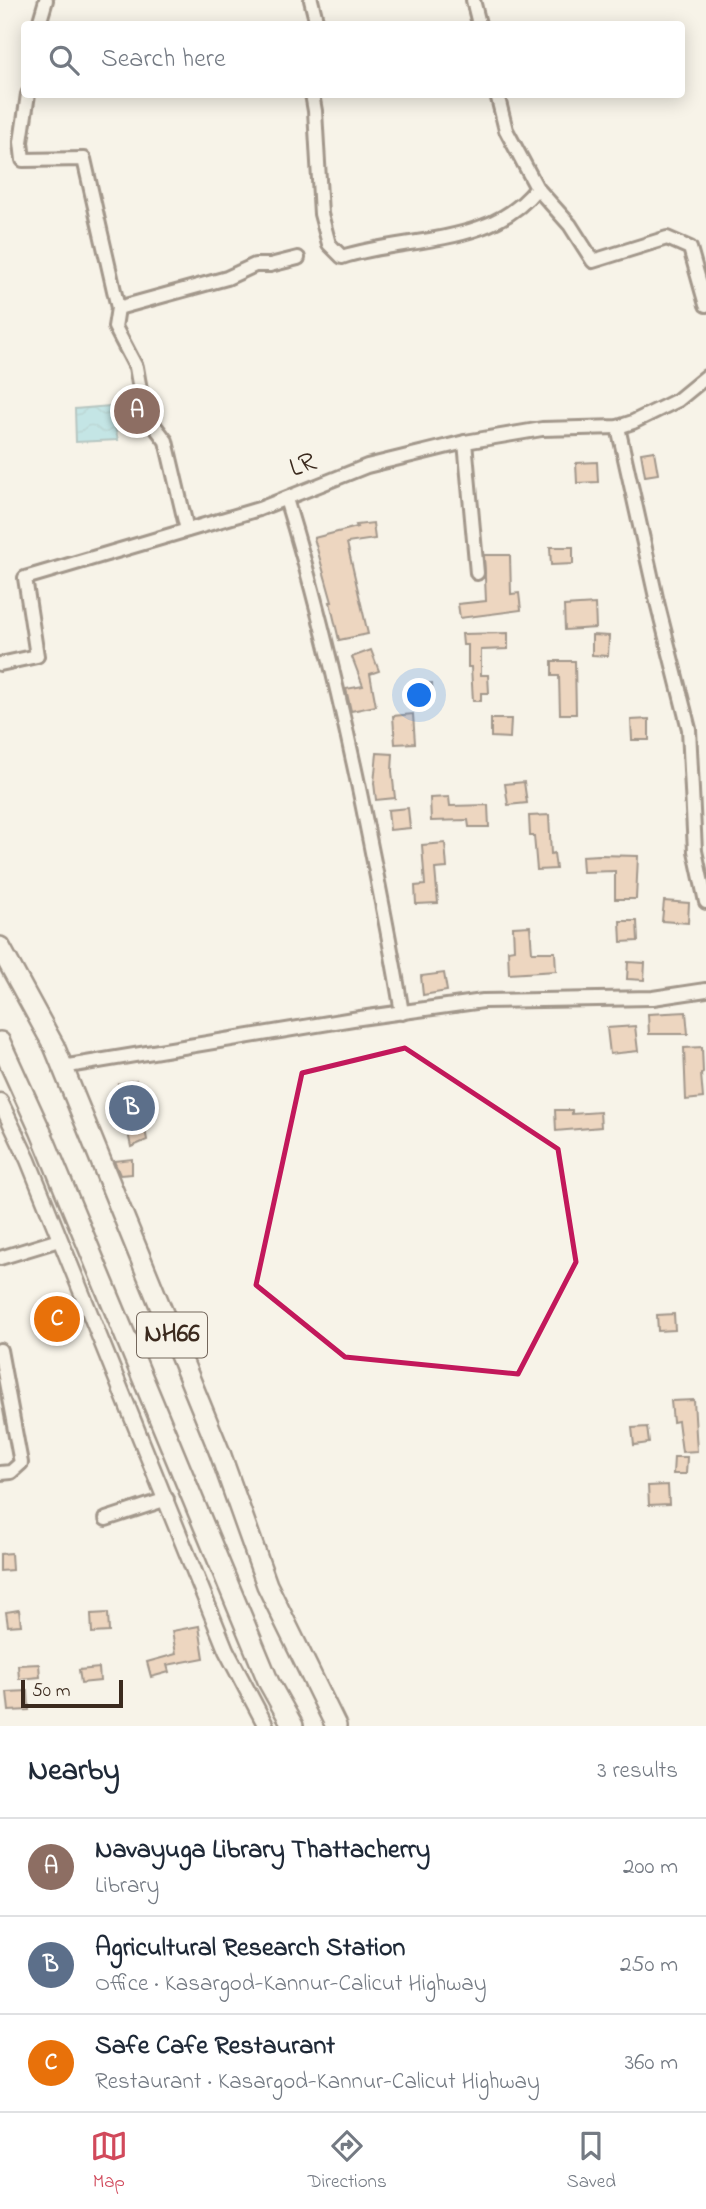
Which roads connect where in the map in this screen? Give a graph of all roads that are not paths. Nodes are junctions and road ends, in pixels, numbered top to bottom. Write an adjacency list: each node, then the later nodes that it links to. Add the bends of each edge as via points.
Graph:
1 (46, 0): 4 (street)
2 (311, 0): 5 (street)
3 (473, 0): 6 (street)
4 (39, 21)
5 (316, 21)
6 (478, 21)
7 (27, 98): 13 (street, via 23,160 84,159)
8 (313, 98): 10 (street, via 321,214 329,244 342,257 502,220 526,203)
9 (498, 98): 10 (street, via 506,130)
10 (537, 188): 12 (street, via 570,225 593,261 667,238 690,248)
11 (298, 258): 13 (street, via 255,265 227,278)
12 (706, 305)
13 (118, 308): 18 (street, via 115,327 136,367 144,411 166,441)
14 (706, 377): 15 (street, LR, via 678,400)
15 (618, 427): 16 (street, LR, via 542,429); 21 (street, via 689,729 695,851)
16 (465, 442): 17 (street, LR, via 367,466); 19 (street)
17 (286, 499): 18 (street, LR); 24 (street, via 340,701)
18 (187, 530): 20 (street, LR, via 25,578 37,656)
19 (477, 573)
20 (0, 664)
21 (706, 902)
22 (0, 947): 26 (highway, NH66)
23 (706, 990): 24 (street, via 653,998 483,1001)
24 (402, 1013): 26 (street)
25 (0, 1042): 35 (highway, NH66, via 269,1683)
26 (62, 1067): 36 (highway, NH66, via 205,1416 267,1585)
27 (0, 1101): 28 (street)
28 (59, 1240): 29 (street); 32 (street)
29 (0, 1258)
30 (0, 1350): 31 (street, via 21,1463)
31 (0, 1474)
32 (167, 1499): 33 (street); 34 (street, via 226,1650)
33 (106, 1519)
34 (266, 1726)
35 (293, 1726)
36 (336, 1726)

